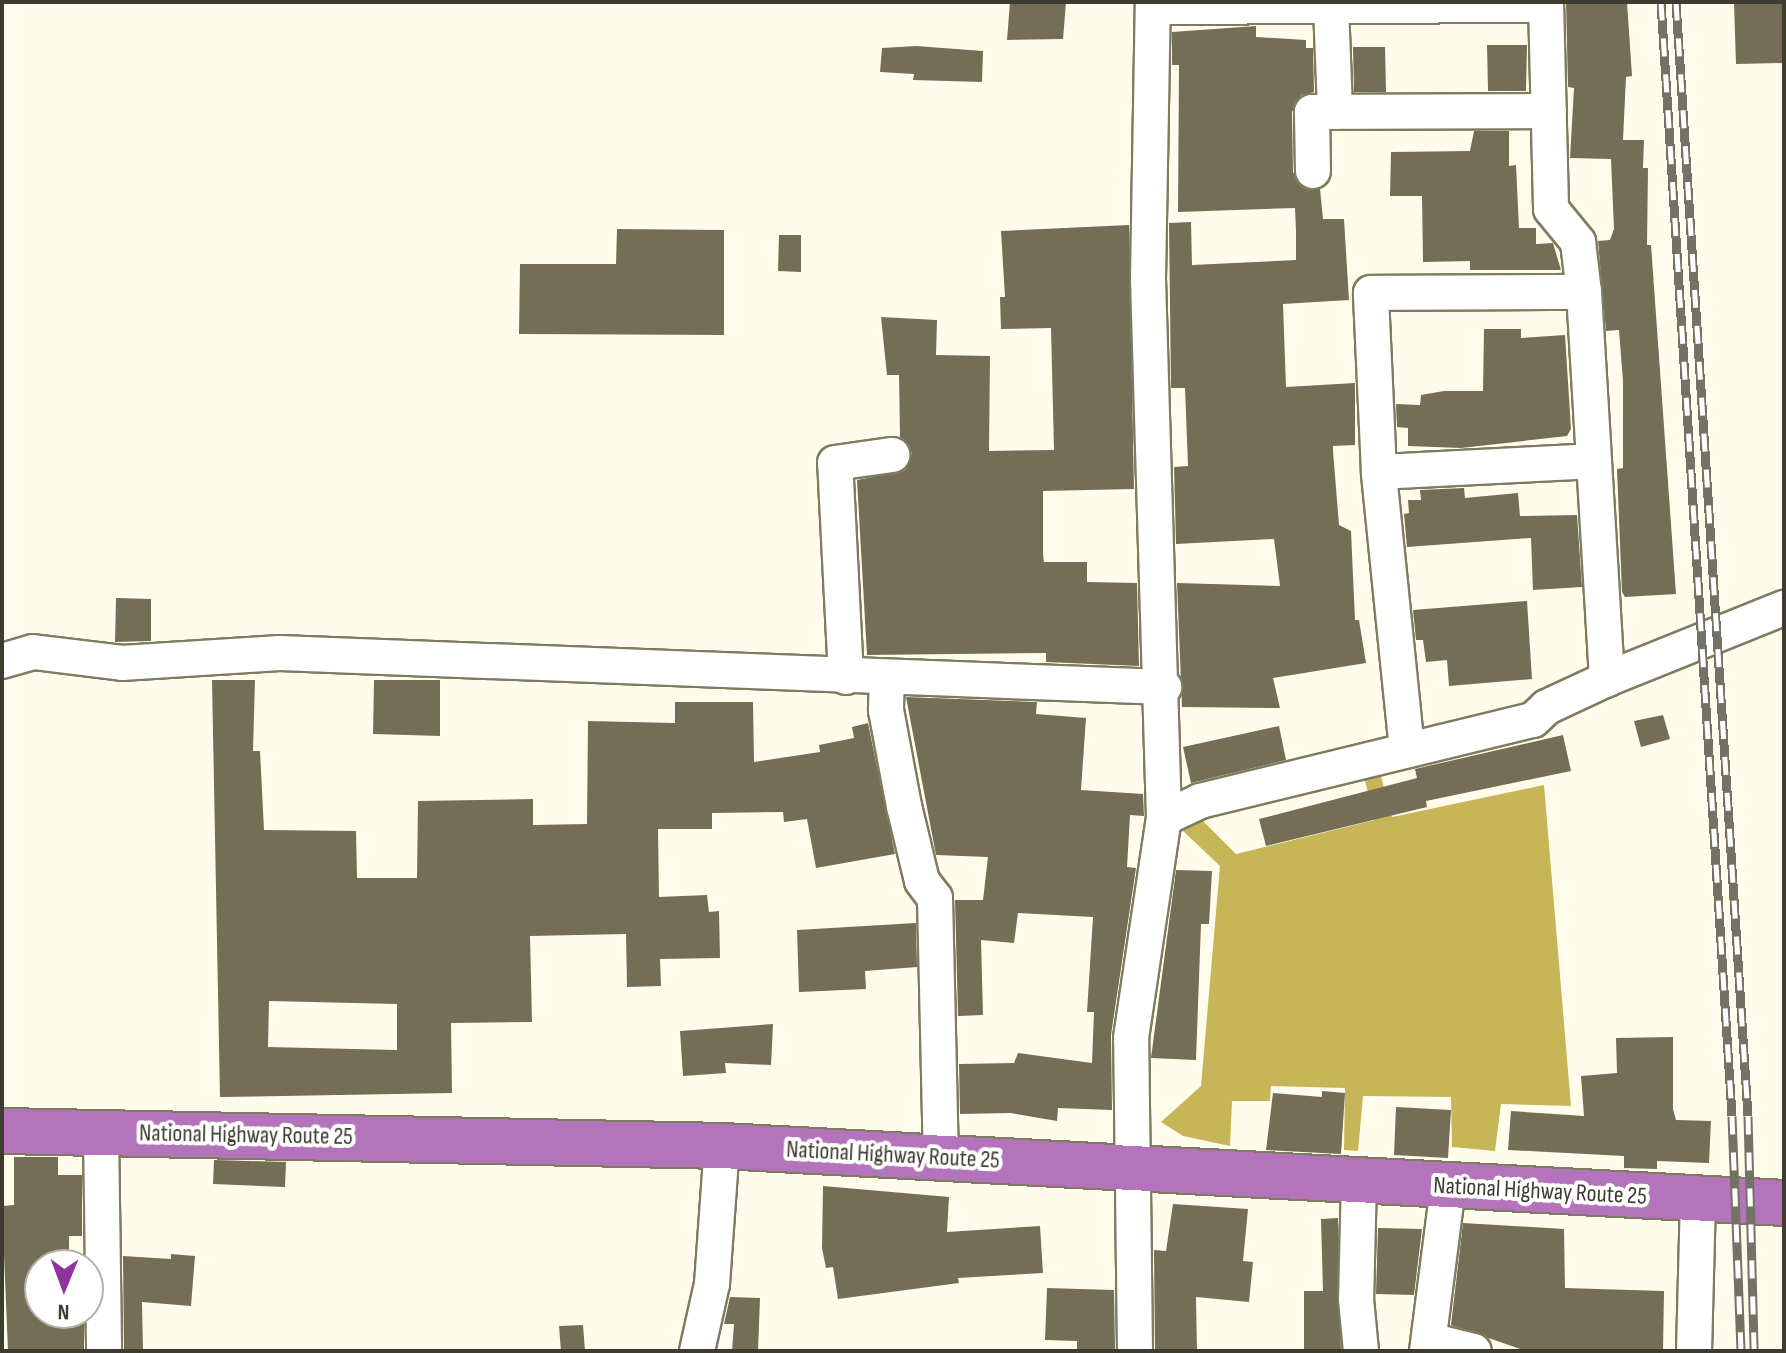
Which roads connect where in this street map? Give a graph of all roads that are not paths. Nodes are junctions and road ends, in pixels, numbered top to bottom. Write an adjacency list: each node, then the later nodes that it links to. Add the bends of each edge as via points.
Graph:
1 (1153, 4): 3 (street); 16 (street, via 1148,279)
2 (1546, 4): 3 (street); 4 (street)
3 (1331, 6): 5 (street)
4 (1549, 111): 5 (street); 7 (street, via 1551,209 1578,242)
5 (1335, 112): 6 (street, via 1312,112)
6 (1313, 171)
7 (1584, 292): 9 (street); 10 (street, via 1371,293)
8 (892, 455): 13 (street, via 835,463)
9 (1594, 461): 10 (street); 15 (street)
10 (1379, 472): 17 (street)
11 (1784, 608): 15 (street)
12 (2, 661): 13 (street, via 33,652 122,663 280,653)
13 (846, 677): 14 (street)
14 (887, 678): 16 (street); 22 (street, via 886,710 904,806 922,881 935,898)
15 (1607, 679): 17 (street, via 1547,707 1533,720)
16 (1164, 687): 18 (street)
17 (1407, 750): 18 (street, via 1200,801)
18 (1164, 818): 23 (street, via 1131,1038)
19 (2, 1131): 20 (highway, National Highway Route 25)
20 (101, 1131): 21 (highway, National Highway Route 25); 29 (street)
21 (722, 1146): 22 (highway, National Highway Route 25); 30 (street, via 712,1284)
22 (941, 1157): 23 (highway, National Highway Route 25)
23 (1129, 1167): 24 (highway, National Highway Route 25); 31 (street, via 1137,1190)
24 (1359, 1179): 25 (highway, National Highway Route 25); 32 (street, via 1356,1299)
25 (1448, 1186): 26 (highway, National Highway Route 25); 28 (street)
26 (1698, 1200): 27 (highway, National Highway Route 25); 34 (street)
27 (1784, 1203)
28 (1428, 1346): 33 (street)
29 (104, 1351)
30 (697, 1351)
31 (1135, 1351)
32 (1361, 1351)
33 (1474, 1351)
34 (1694, 1351)

